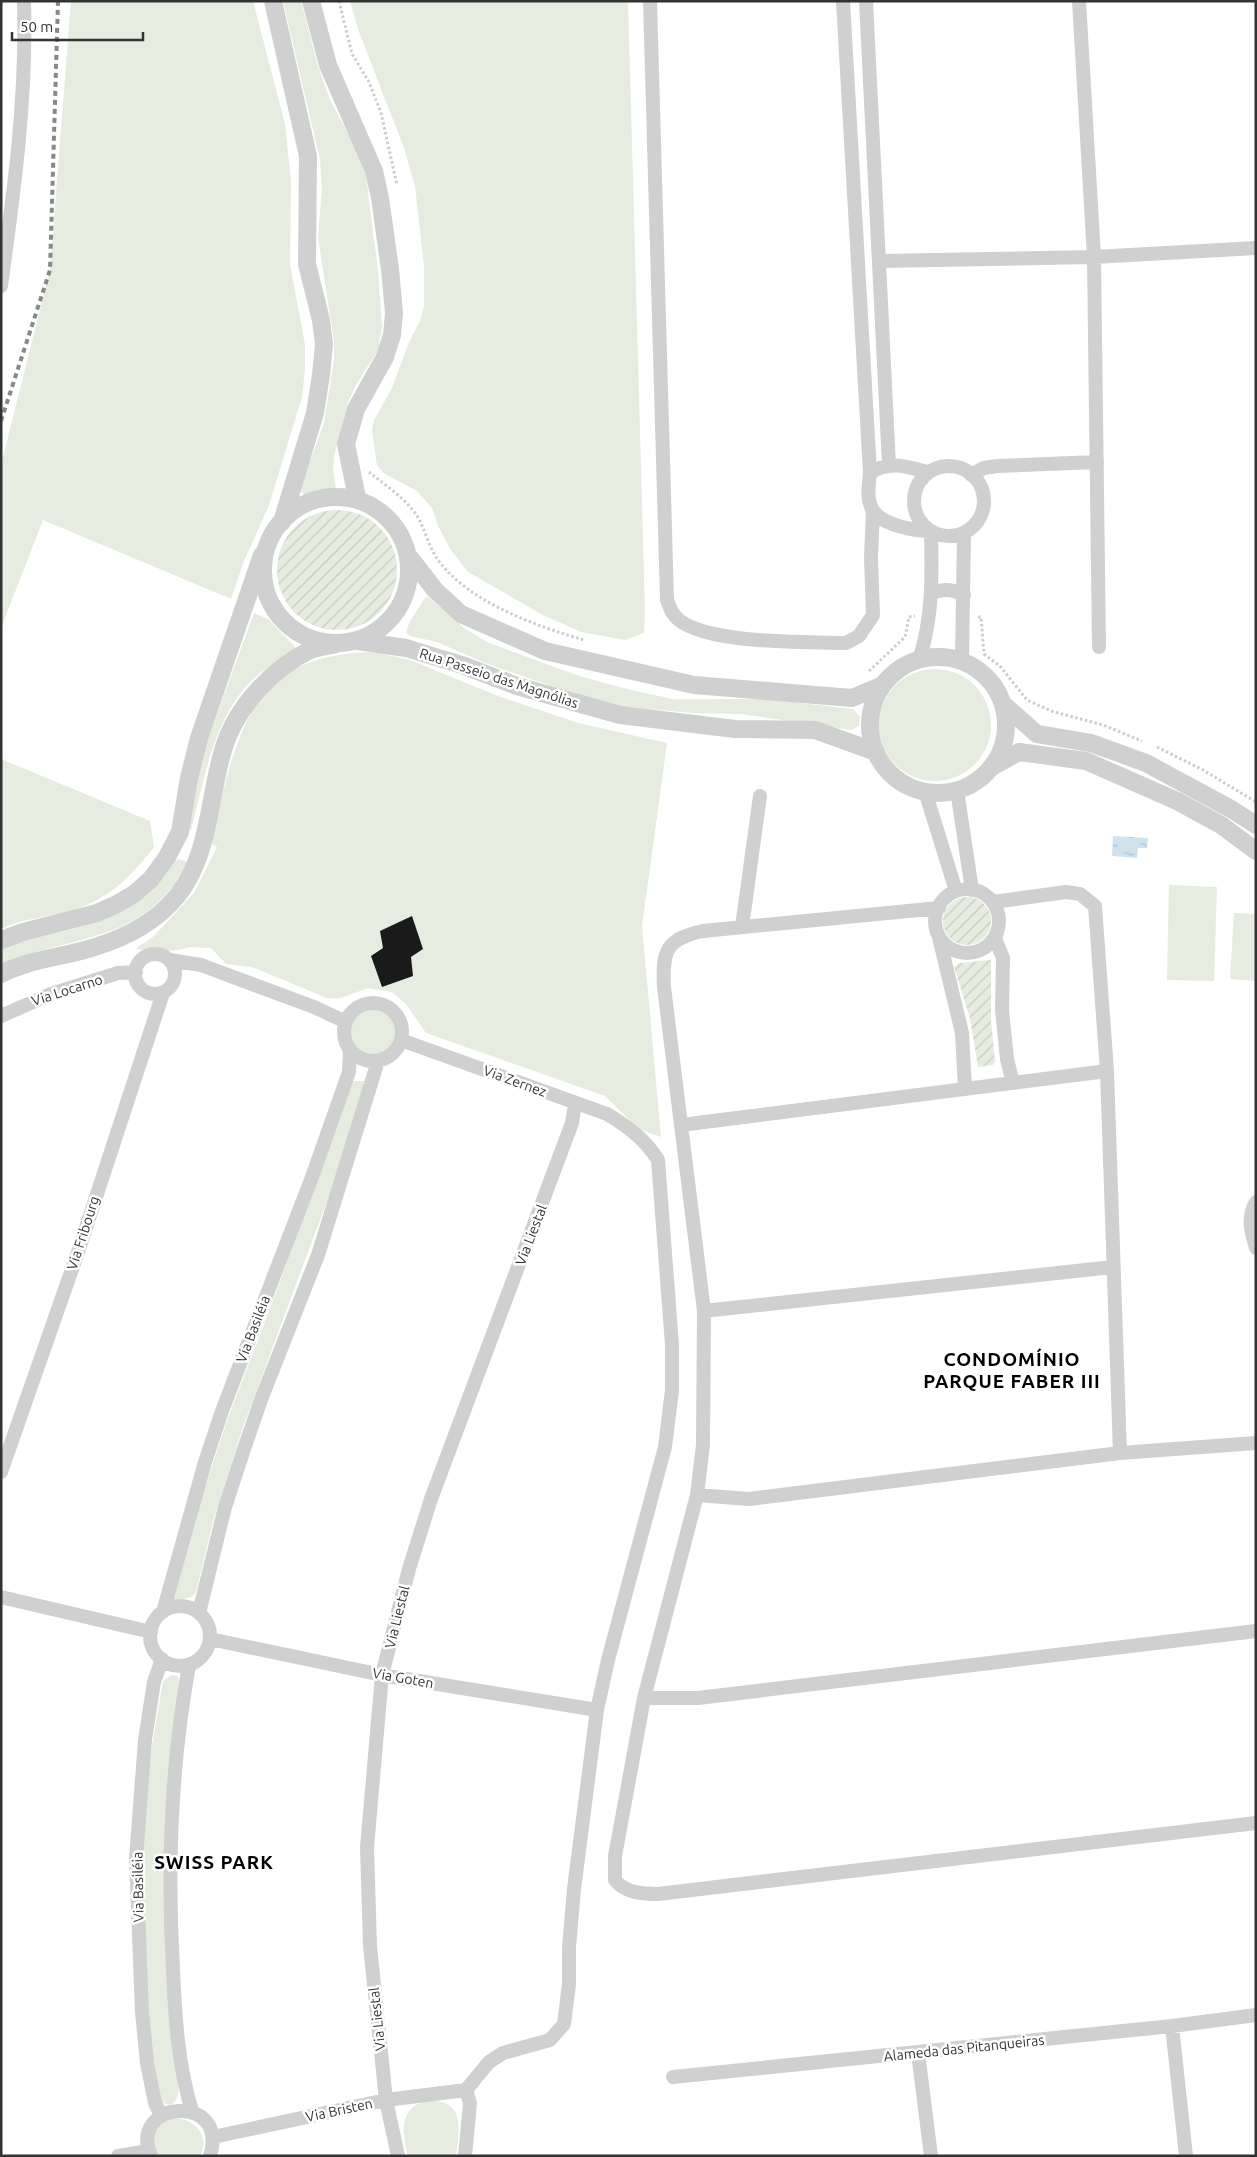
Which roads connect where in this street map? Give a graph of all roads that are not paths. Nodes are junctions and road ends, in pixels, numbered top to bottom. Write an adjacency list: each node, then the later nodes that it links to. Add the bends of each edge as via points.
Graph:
1 (24, 1): 11 (street, via 23,101)
2 (273, 1): 19 (street, via 308,156 307,264 324,344 314,413)
3 (311, 1): 17 (street, via 328,66 374,171 394,313 392,335 384,357 356,409 346,444)
4 (650, 1): 18 (street, via 667,591 672,613 694,629 749,640 846,644 859,636 873,615)
5 (843, 1): 15 (street)
6 (866, 1): 10 (street)
7 (1079, 1): 9 (street)
8 (1256, 248): 9 (street)
9 (1094, 257): 10 (street); 12 (street)
10 (880, 261): 13 (street)
11 (1, 286)
12 (1097, 462): 16 (street, via 990,467); 28 (street)
13 (889, 465): 14 (street); 15 (street)
14 (928, 472): 16 (street, via 950,466 962,468); 20 (street, via 918,486 914,502 916,514)
15 (870, 473): 18 (street, via 868,488)
16 (972, 475): 21 (street, via 983,494 983,506 977,522)
17 (357, 498): 19 (street, via 327,497 313,501 299,507); 23 (street, via 385,515 395,527)
18 (872, 510): 20 (street, via 908,529)
19 (282, 522): 22 (street)
20 (931, 531): 21 (street, via 941,536); 24 (street)
21 (964, 533): 25 (street)
22 (262, 555): 27 (street, via 264,586 277,614 300,634); 39 (street, via 199,738)
23 (411, 559): 26 (street, via 408,585 396,613 374,634); 31 (street, via 435,590 460,614 545,651 694,685 852,698)
24 (931, 594): 25 (street, via 951,590); 29 (street, via 927,637)
25 (964, 595): 30 (street)
26 (358, 641): 27 (street); 33 (street, Rua Passeio das Magnólias, via 406,648 517,686 620,715 735,729 815,730)
27 (336, 644): 40 (street, via 311,650 271,676 241,713 224,746)
28 (1099, 647)
29 (919, 660): 30 (street, via 944,657); 31 (street, via 904,665)
30 (962, 661): 32 (street, via 980,670 994,685)
31 (882, 685): 33 (street, via 870,718)
32 (1003, 704): 34 (street, via 1006,726 1003,748); 38 (street, via 1037,734 1091,743 1146,764 1231,808)
33 (876, 752): 36 (street, via 896,778)
34 (992, 767): 35 (street, via 976,781); 41 (street, via 1019,752 1086,761 1177,801 1222,825)
35 (957, 790): 36 (street); 42 (street)
36 (926, 791): 43 (street)
37 (760, 796): 46 (street)
38 (1256, 825)
39 (180, 832): 40 (street); 49 (street, via 151,879 134,894 97,913)
40 (204, 842): 52 (street, via 183,886 154,918 100,945 32,962)
41 (1256, 851)
42 (972, 890): 43 (street); 44 (street, via 981,891)
43 (956, 891): 45 (street, via 945,897)
44 (993, 902): 48 (street, via 999,920); 59 (street, via 1066,892 1080,894 1096,906)
45 (939, 908): 46 (street); 47 (street, via 936,927)
46 (742, 927): 63 (street, via 678,938 665,954 664,987)
47 (939, 936): 48 (street, via 945,944 962,953 980,951); 61 (street, via 962,1032)
48 (995, 938): 60 (street, via 1004,958 1002,1010 1006,1060)
49 (1, 940)
50 (170, 960): 51 (street, via 158,954 146,956 140,960); 53 (street, via 175,978 173,985); 55 (street, via 201,966)
51 (136, 972): 53 (street, via 136,979 143,990); 54 (street, Via Locarno, via 118,974 51,994)
52 (1, 974)
53 (162, 993): 70 (street, Via Fribourg, via 78,1252)
54 (1, 1016)
55 (346, 1022): 56 (street, via 350,1014 362,1005 386,1006 402,1024); 57 (street, via 344,1036)
56 (402, 1040): 58 (street, via 393,1054); 62 (street, Via Zernez)
57 (350, 1050): 58 (street, via 363,1059); 73 (street, Via Basiléia, via 349,1072 208,1453)
58 (378, 1061): 74 (street, via 318,1255 262,1397 225,1507)
59 (1107, 1071): 60 (street); 66 (street)
60 (1013, 1083): 61 (street)
61 (965, 1089): 63 (street)
62 (575, 1104): 80 (street, Via Liestal, via 572,1123 431,1499); 82 (street, Via Zernez, via 607,1114 626,1126 652,1149 658,1160 672,1390 665,1447)
63 (681, 1125): 67 (street)
64 (1256, 1202): 65 (street, via 1249,1225)
65 (1256, 1248)
66 (1113, 1267): 67 (street); 69 (street)
67 (704, 1311): 71 (street, via 703,1445)
68 (1256, 1443): 69 (street)
69 (1120, 1454): 71 (street, via 749,1499)
70 (1, 1472)
71 (697, 1495): 81 (street)
72 (1, 1597): 76 (street)
73 (163, 1612): 74 (street, via 180,1607); 76 (street)
74 (199, 1613): 77 (street, via 208,1626)
75 (1256, 1631): 81 (street, via 698,1698)
76 (151, 1632): 78 (street, via 152,1647)
77 (210, 1639): 79 (street, via 202,1657); 80 (street, Via Goten)
78 (162, 1659): 79 (street, via 170,1664); 91 (street, Via Basiléia, via 154,1682 145,1740 136,1859 142,2012 147,2063 155,2104)
79 (189, 1665): 90 (street, via 176,1772 169,1876 175,2014 184,2086)
80 (382, 1674): 82 (street, Via Goten); 89 (street, Via Liestal, via 367,1847 370,1946)
81 (644, 1698): 83 (street, via 614,1863 618,1884 641,1893)
82 (597, 1710): 88 (street, Via Zernez, via 574,1889 564,2024 550,2040 504,2053 490,2062)
83 (1256, 1823)
84 (1256, 2014): 85 (street, Alameda das Pitanqueiras)
85 (1172, 2026): 86 (street, Alameda das Pitanqueiras); 99 (street)
86 (918, 2053): 87 (street, Alameda das Pitanqueiras); 98 (street)
87 (673, 2077)
88 (466, 2090): 89 (street, Via Bristen); 97 (street, via 470,2103)
89 (386, 2100): 92 (street, Via Bristen); 96 (street, Via Liestal)
90 (192, 2111): 91 (street, via 171,2110); 92 (street, via 202,2117)
91 (161, 2115): 93 (street, via 149,2131)
92 (213, 2137): 95 (street)
93 (150, 2153): 94 (street)
94 (118, 2156)
95 (210, 2156)
96 (398, 2156)
97 (465, 2156)
98 (931, 2156)
99 (1186, 2156)

